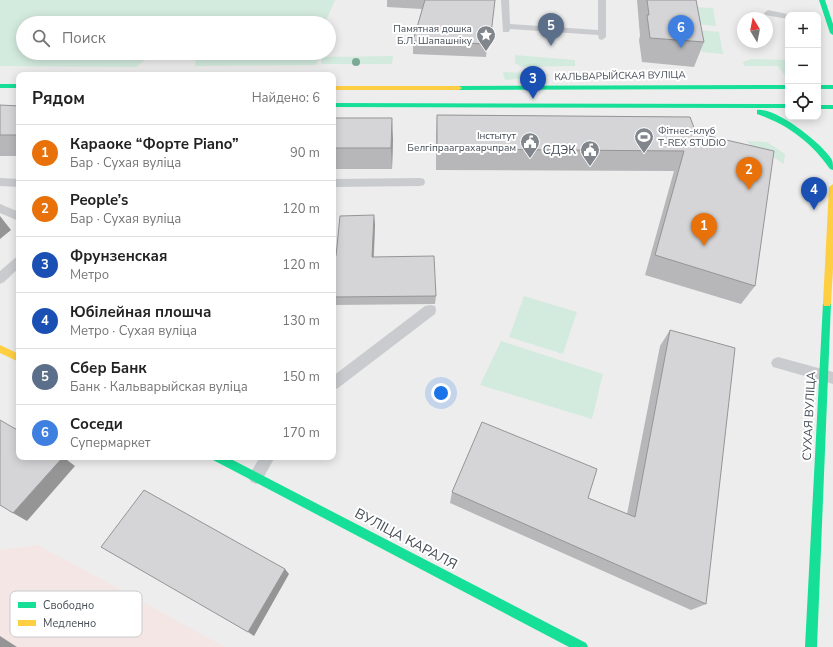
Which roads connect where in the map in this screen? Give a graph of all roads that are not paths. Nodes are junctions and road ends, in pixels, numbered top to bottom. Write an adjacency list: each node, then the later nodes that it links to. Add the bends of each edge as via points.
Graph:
1 (505, 0): 2 (lane, via 506,28 602,35)
2 (602, 0)
3 (822, 0): 7 (main road)
4 (773, 14): 5 (lane)
5 (785, 16)
6 (821, 18): 7 (lane)
7 (828, 19): 8 (main road)
8 (833, 33)
9 (0, 86): 10 (main road)
10 (16, 86)
11 (785, 87): 14 (main road, КАЛЬВАРЫЙСКАЯ ВУЛІЦА)
12 (821, 87): 13 (main road)
13 (833, 87)
14 (336, 88)
15 (336, 105): 16 (main road)
16 (737, 106): 17 (main road); 20 (main road, via 775,116 794,125 814,143)
17 (785, 106)
18 (821, 107): 19 (main road)
19 (833, 107)
20 (833, 167)
21 (0, 182): 23 (lane)
22 (420, 182): 24 (lane)
23 (16, 183)
24 (336, 183)
25 (833, 187): 34 (main road, СУХАЯ ВУЛІЦА)
26 (0, 208): 27 (lane)
27 (16, 216)
28 (16, 264): 29 (lane)
29 (0, 279)
30 (430, 310): 35 (lane)
31 (0, 349): 32 (main road)
32 (16, 357)
33 (778, 363): 34 (lane)
34 (828, 376): 40 (main road, СУХАЯ ВУЛІЦА)
35 (336, 382)
36 (223, 460): 38 (main road, ВУЛІЦА КАРАЛЯ)
37 (266, 460): 38 (lane)
38 (256, 477): 39 (main road, ВУЛІЦА КАРАЛЯ)
39 (582, 647)
40 (811, 647)

